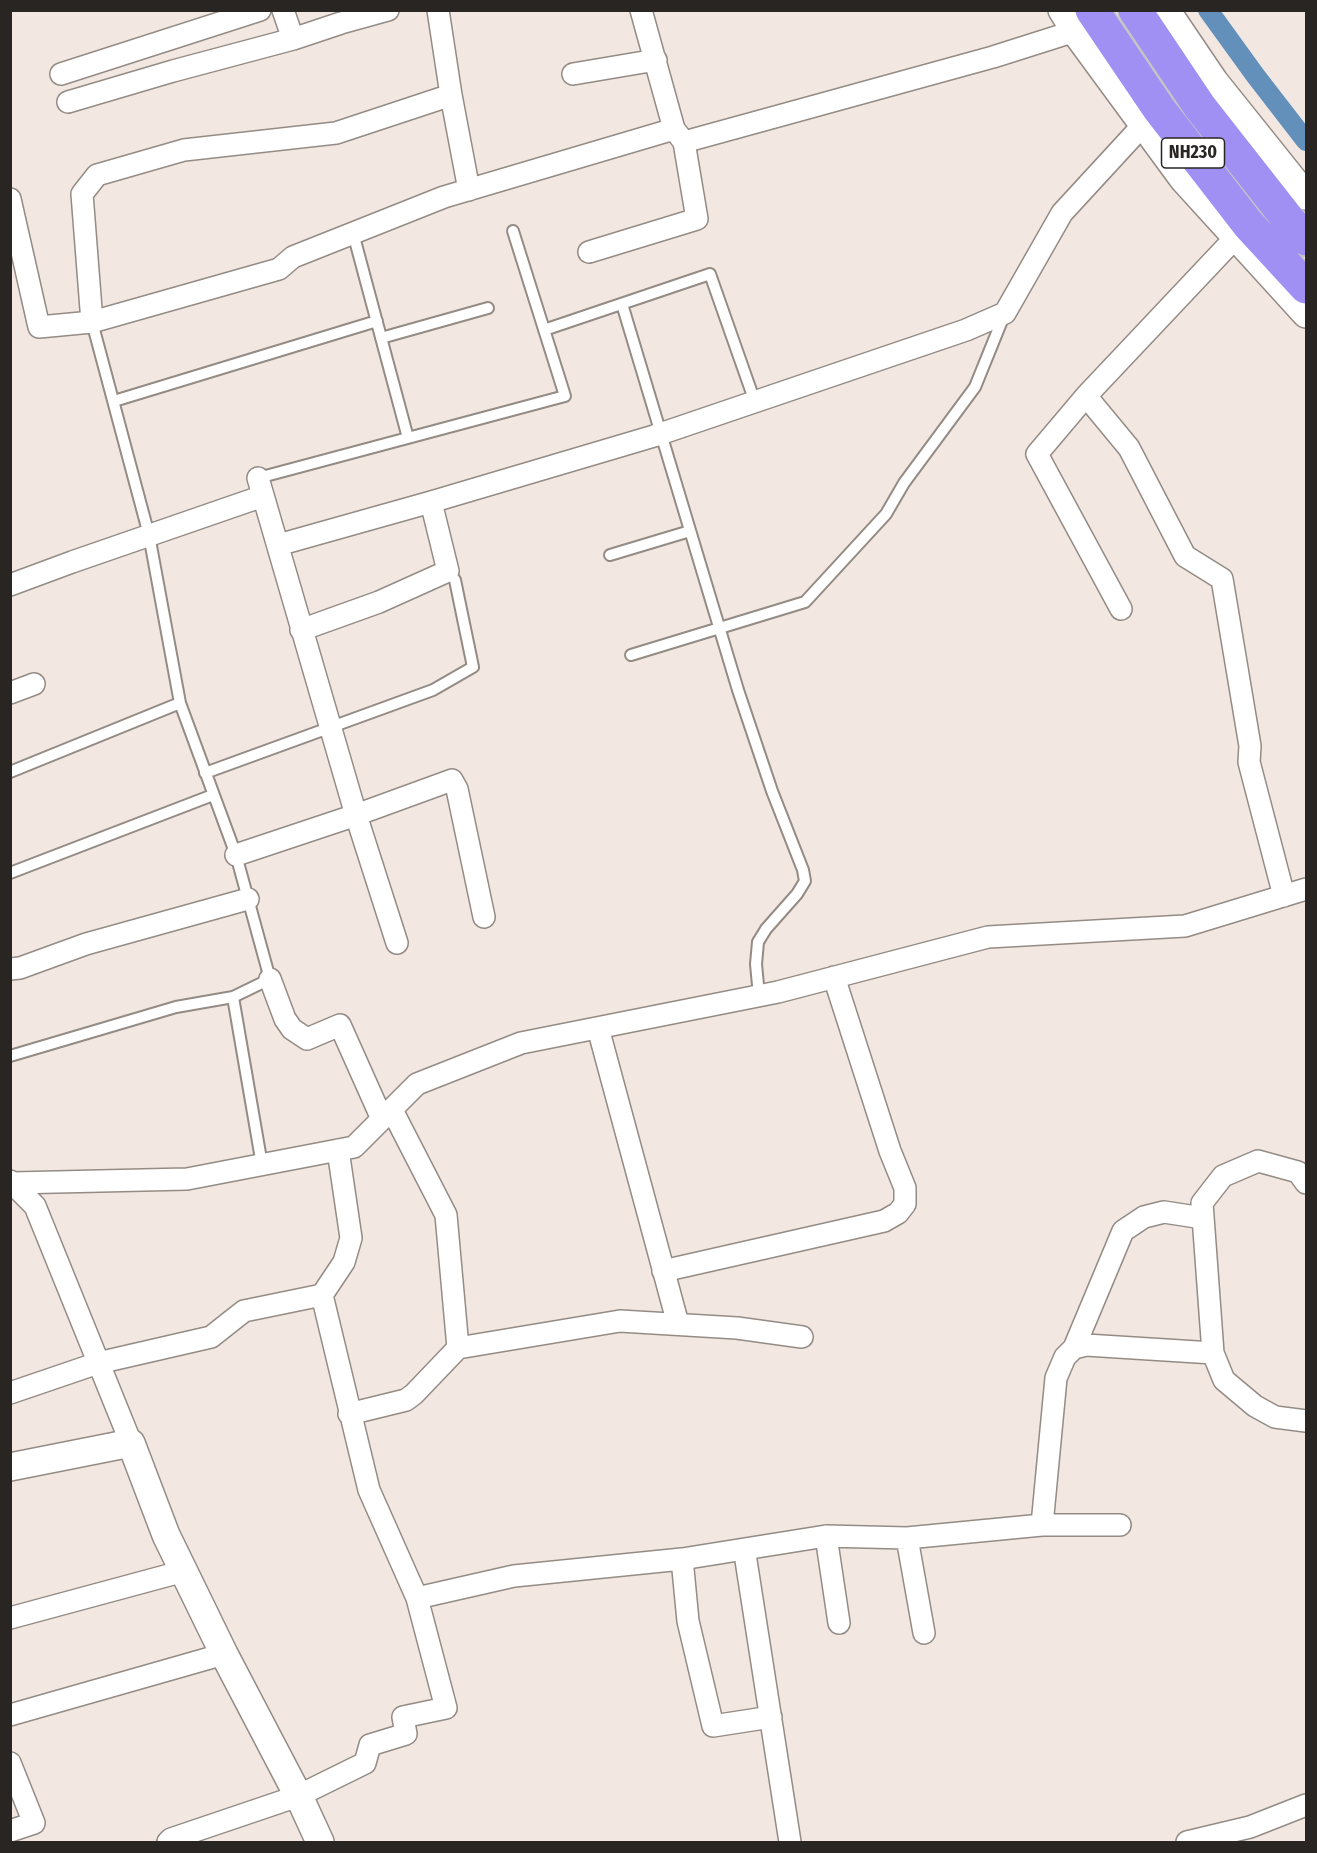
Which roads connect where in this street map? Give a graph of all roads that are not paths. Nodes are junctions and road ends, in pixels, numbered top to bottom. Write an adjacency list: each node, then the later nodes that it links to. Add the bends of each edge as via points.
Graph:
1 (260, 10): 11 (street)
2 (283, 10): 9 (street)
3 (388, 10): 9 (street)
4 (438, 10): 13 (street)
5 (641, 10): 10 (street)
6 (1135, 10): 23 (highway, NH230, via 1200,106)
7 (1166, 10): 18 (street, via 1214,81)
8 (1076, 17): 15 (street); 16 (street, via 993,57); 25 (highway, NH230, via 1159,109 1248,224)
9 (293, 39): 14 (street)
10 (656, 60): 12 (street); 16 (street)
11 (61, 74)
12 (573, 74)
13 (451, 95): 17 (street); 31 (street, via 336,133 183,150 96,175 81,194)
14 (68, 102)
15 (1143, 125): 22 (street, via 1184,180); 28 (street, via 1062,213)
16 (679, 135): 17 (street); 24 (street, via 697,219)
17 (469, 190): 21 (street)
18 (1306, 196)
19 (10, 199): 31 (street, via 39,327)
20 (513, 231): 32 (lane)
21 (352, 233): 30 (lane); 31 (street, via 293,257 279,269)
22 (1236, 237): 29 (street); 34 (street)
23 (1306, 239)
24 (589, 252)
25 (1306, 287)
26 (622, 304): 32 (lane); 36 (lane, via 710,274); 37 (lane)
27 (488, 308): 33 (lane)
28 (1005, 313): 36 (street); 48 (lane, via 975,387 904,483 886,514 806,602)
29 (1306, 314)
30 (377, 321): 33 (lane); 35 (lane)
31 (92, 322): 35 (lane)
32 (544, 330): 38 (lane, via 565,396)
33 (381, 338): 38 (lane)
34 (1086, 396): 47 (street, via 1037,454); 62 (street, via 1129,448 1185,556 1222,579 1250,746 1249,762)
35 (114, 401): 42 (lane)
36 (755, 402): 37 (street)
37 (661, 433): 40 (street); 41 (lane)
38 (408, 438): 39 (lane)
39 (261, 487): 42 (street); 43 (street)
40 (431, 502): 43 (street); 45 (street)
41 (690, 531): 44 (lane); 48 (lane)
42 (149, 535): 46 (street); 53 (lane)
43 (278, 545): 49 (street)
44 (610, 555)
45 (448, 571): 49 (street, via 379,602); 54 (lane, via 455,580 473,667 433,690)
46 (10, 585)
47 (1121, 609)
48 (719, 628): 50 (lane); 69 (lane, via 805,881 758,942)
49 (301, 630): 54 (street)
50 (631, 655)
51 (34, 684): 52 (street)
52 (10, 693)
53 (180, 703): 55 (lane); 56 (lane)
54 (330, 726): 56 (lane); 58 (street)
55 (10, 772)
56 (205, 773): 57 (lane)
57 (213, 795): 59 (lane); 60 (lane)
58 (356, 815): 59 (street); 64 (street, via 452,780); 65 (street)
59 (236, 855): 63 (lane)
60 (10, 873)
61 (1306, 889): 62 (street)
62 (1284, 896): 67 (street, via 1185,926 988,936)
63 (248, 899): 66 (street); 68 (lane)
64 (484, 917)
65 (397, 943)
66 (10, 969)
67 (834, 977): 69 (street); 79 (street, via 905,1188 904,1204 884,1221)
68 (270, 979): 70 (lane); 73 (street, via 285,1018 292,1029 307,1039 340,1025)
69 (759, 996): 71 (street)
70 (233, 997): 72 (lane, via 176,1007); 75 (lane)
71 (598, 1028): 73 (street, via 521,1043 417,1084); 79 (street)
72 (10, 1056)
73 (387, 1115): 74 (street, via 354,1147); 83 (street, via 446,1215)
74 (338, 1150): 75 (street); 80 (street, via 351,1238 344,1262)
75 (262, 1165): 76 (street, via 187,1179)
76 (12, 1182): 86 (street, via 35,1206)
77 (1306, 1183): 78 (street, via 1298,1172 1258,1161 1223,1176 1202,1203)
78 (1203, 1218): 84 (street, via 1164,1212 1144,1217 1123,1232); 85 (street)
79 (663, 1271): 81 (street)
80 (322, 1295): 86 (street, via 244,1311 211,1337); 88 (street)
81 (678, 1324): 82 (street); 83 (street, via 620,1321)
82 (802, 1337)
83 (458, 1348): 88 (street, via 406,1400)
84 (1074, 1348): 85 (street, via 1086,1345); 92 (street, via 1065,1357 1056,1378)
85 (1213, 1353): 89 (street, via 1224,1380 1255,1406 1275,1417)
86 (98, 1363): 87 (street); 90 (street)
87 (10, 1393)
88 (349, 1414): 99 (street, via 369,1490)
89 (1306, 1421)
90 (131, 1443): 91 (street); 98 (street)
91 (10, 1467)
92 (1042, 1525): 93 (street); 95 (street)
93 (1120, 1525)
94 (825, 1536): 95 (street); 97 (street); 101 (street)
95 (907, 1538): 102 (street)
96 (745, 1554): 105 (street)
97 (682, 1559): 99 (street, via 514,1576); 105 (street, via 688,1621 713,1726)
98 (184, 1571): 100 (street); 103 (street)
99 (417, 1598): 107 (street, via 446,1708 403,1717 406,1734 370,1745 365,1763)
100 (10, 1618)
101 (839, 1623)
102 (924, 1633)
103 (224, 1654): 104 (street); 107 (street)
104 (10, 1715)
105 (771, 1717): 112 (street)
106 (10, 1763): 109 (street, via 34,1823)
107 (298, 1796): 110 (street); 111 (street)
108 (1306, 1805): 113 (street, via 1250,1827)
109 (10, 1831)
110 (168, 1842)
111 (320, 1842)
112 (790, 1842)
113 (1186, 1842)

